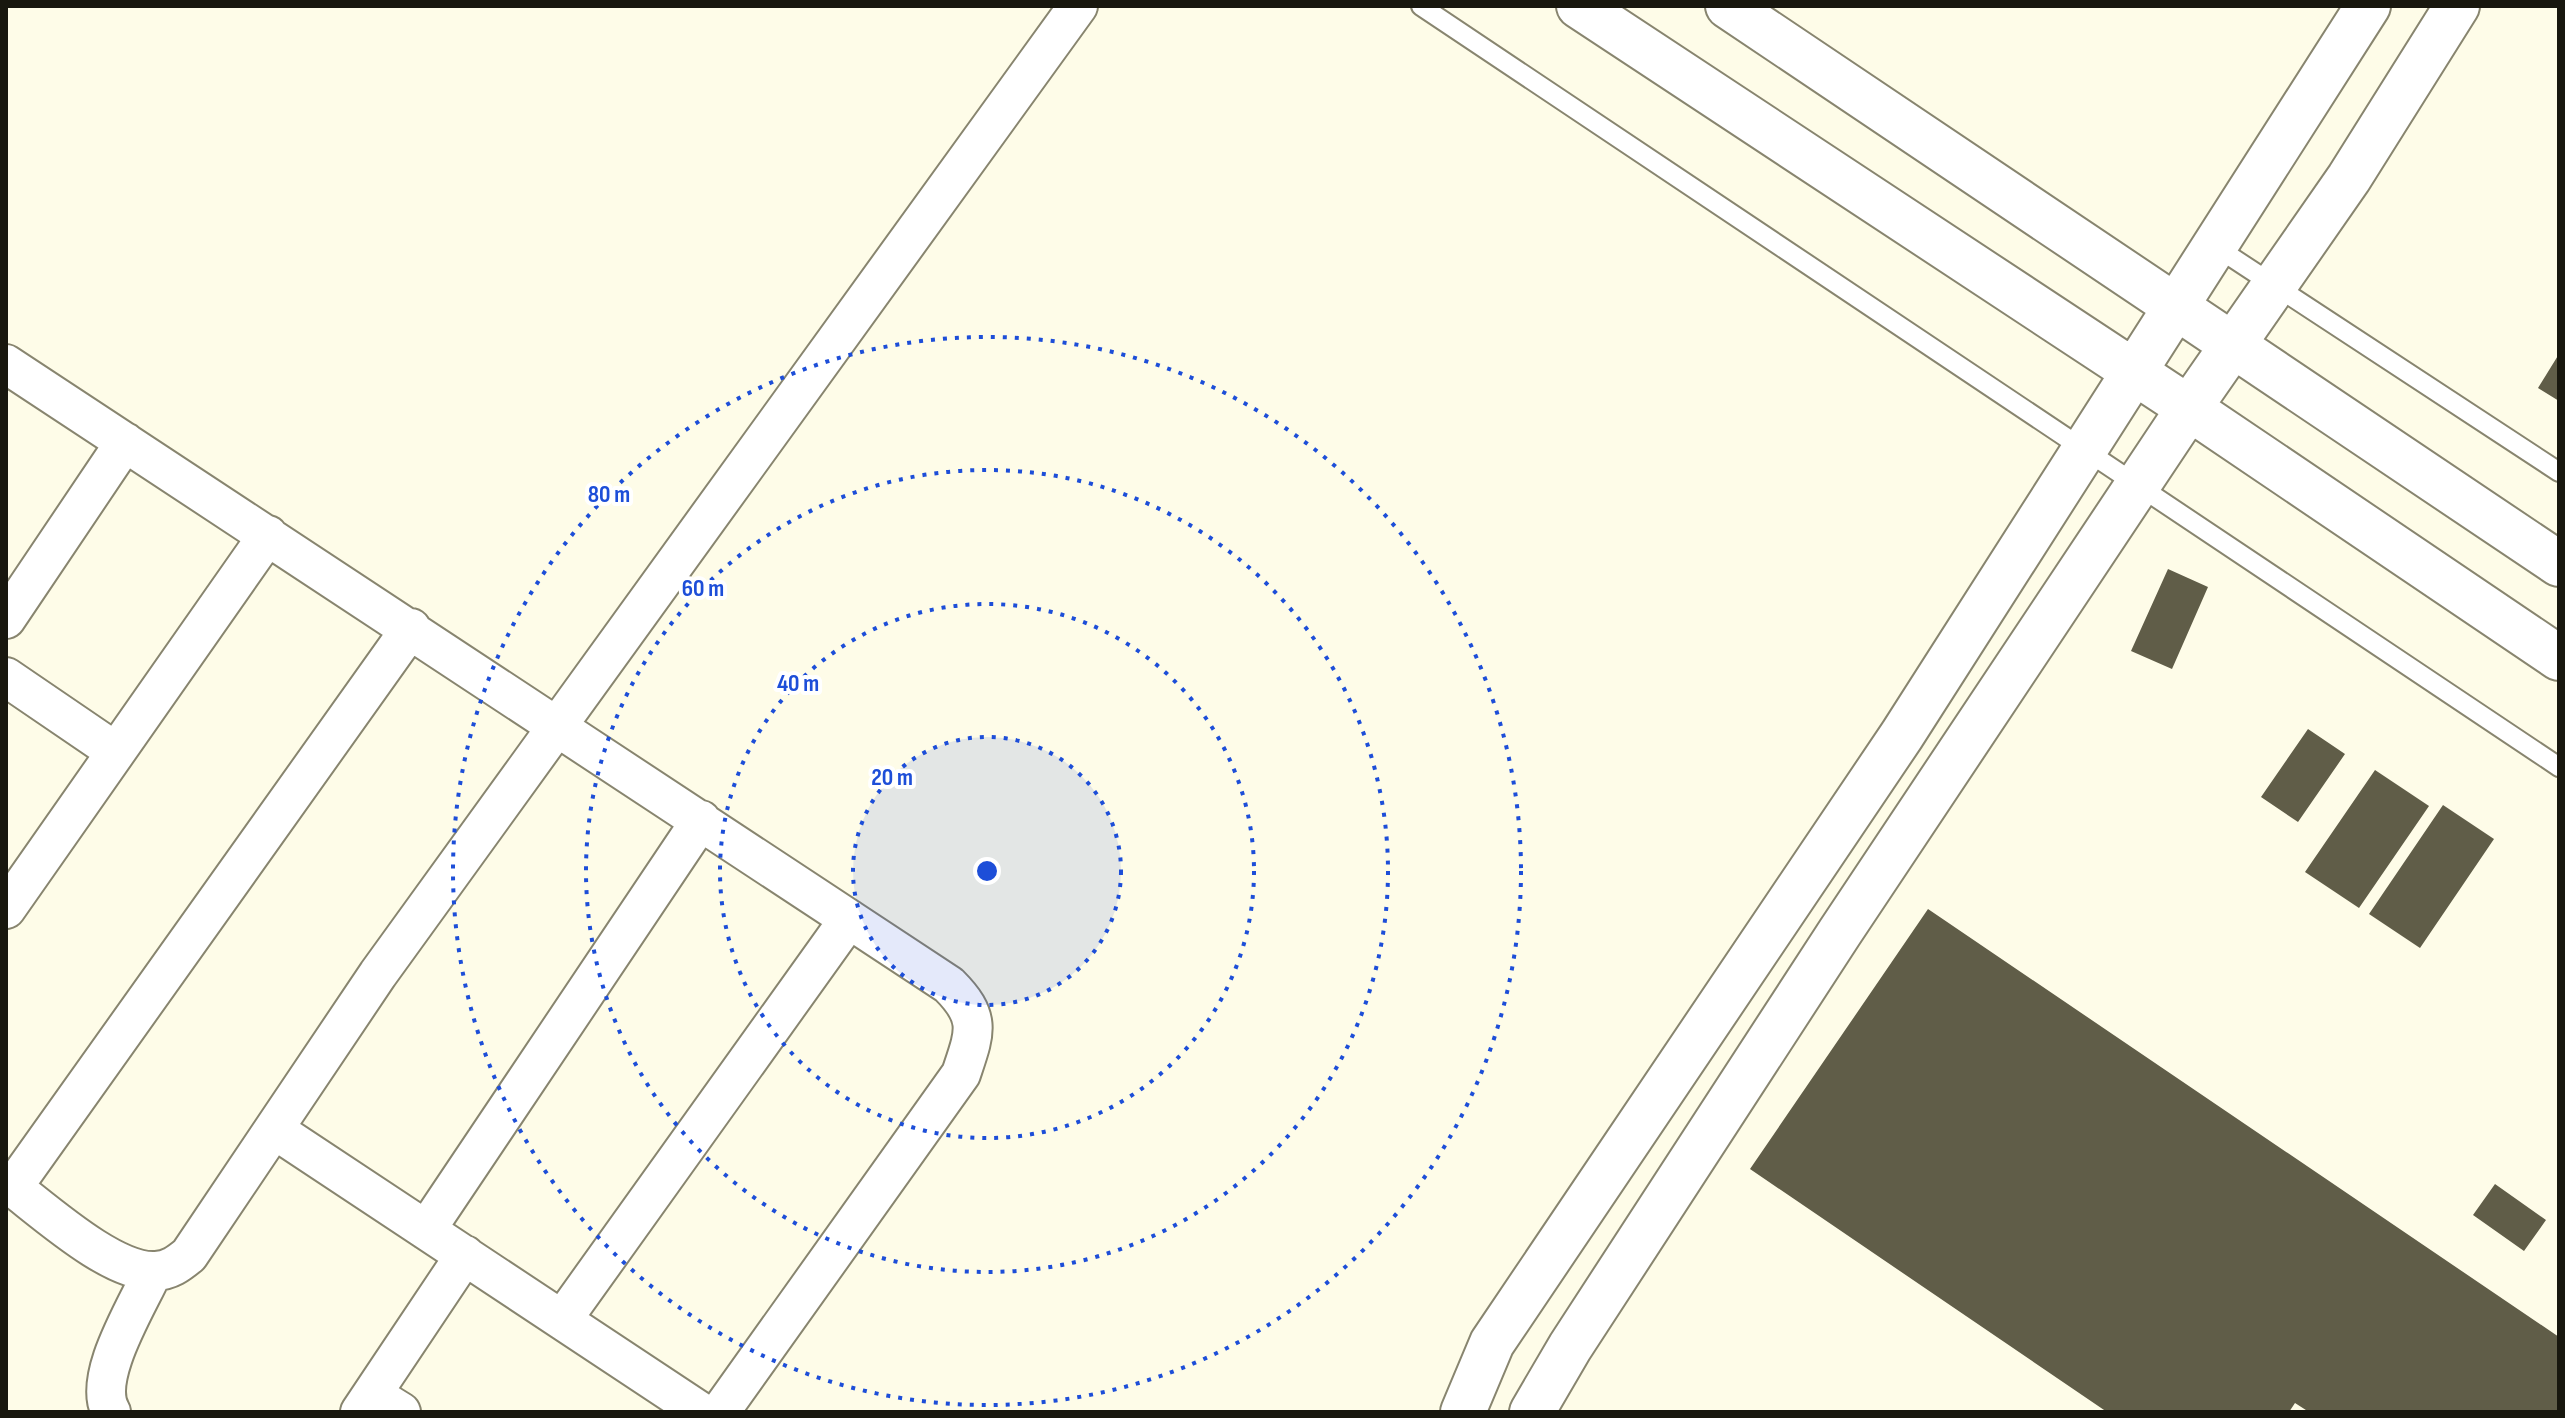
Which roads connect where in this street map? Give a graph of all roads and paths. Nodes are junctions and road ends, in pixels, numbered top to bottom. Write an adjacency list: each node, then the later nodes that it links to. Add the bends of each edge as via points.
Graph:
1 (1078, 6): 24 (street)
2 (1421, 6): 15 (lane)
3 (1579, 6): 12 (street)
4 (1728, 6): 9 (street)
5 (2368, 6): 7 (street)
6 (2457, 6): 8 (street)
7 (2216, 247): 8 (lane); 9 (street)
8 (2275, 284): 10 (street); 16 (lane)
9 (2178, 307): 10 (street); 12 (street)
10 (2233, 345): 13 (street); 19 (street)
11 (6, 364): 14 (street)
12 (2136, 373): 13 (street); 15 (street)
13 (2189, 408): 17 (street); 22 (street)
14 (125, 442): 18 (street); 20 (street)
15 (2086, 451): 17 (lane); 40 (street, via 1902,735 1492,1343)
16 (2559, 472)
17 (2139, 485): 26 (lane); 41 (street, via 1815,971)
18 (268, 535): 21 (street); 25 (street)
19 (2559, 564)
20 (6, 619)
21 (411, 628): 24 (street); 31 (street)
22 (2559, 658)
23 (6, 677): 25 (street)
24 (558, 725): 27 (street); 30 (street, via 378,974)
25 (116, 752): 28 (street)
26 (2559, 767)
27 (701, 820): 29 (street); 32 (street)
28 (6, 909)
29 (849, 919): 35 (street); 39 (street, via 949,985 969,1005 975,1032 961,1074)
30 (275, 1130): 32 (street); 34 (street, via 189,1255 173,1268)
31 (9, 1184): 34 (street, via 106,1255 129,1268)
32 (426, 1230): 33 (street)
33 (465, 1255): 35 (street); 36 (street)
34 (153, 1271): 37 (street, via 108,1369 104,1400)
35 (562, 1320): 38 (street)
36 (378, 1406)
37 (111, 1412)
38 (701, 1412)
39 (720, 1412)
40 (1463, 1412)
41 (1532, 1412)

